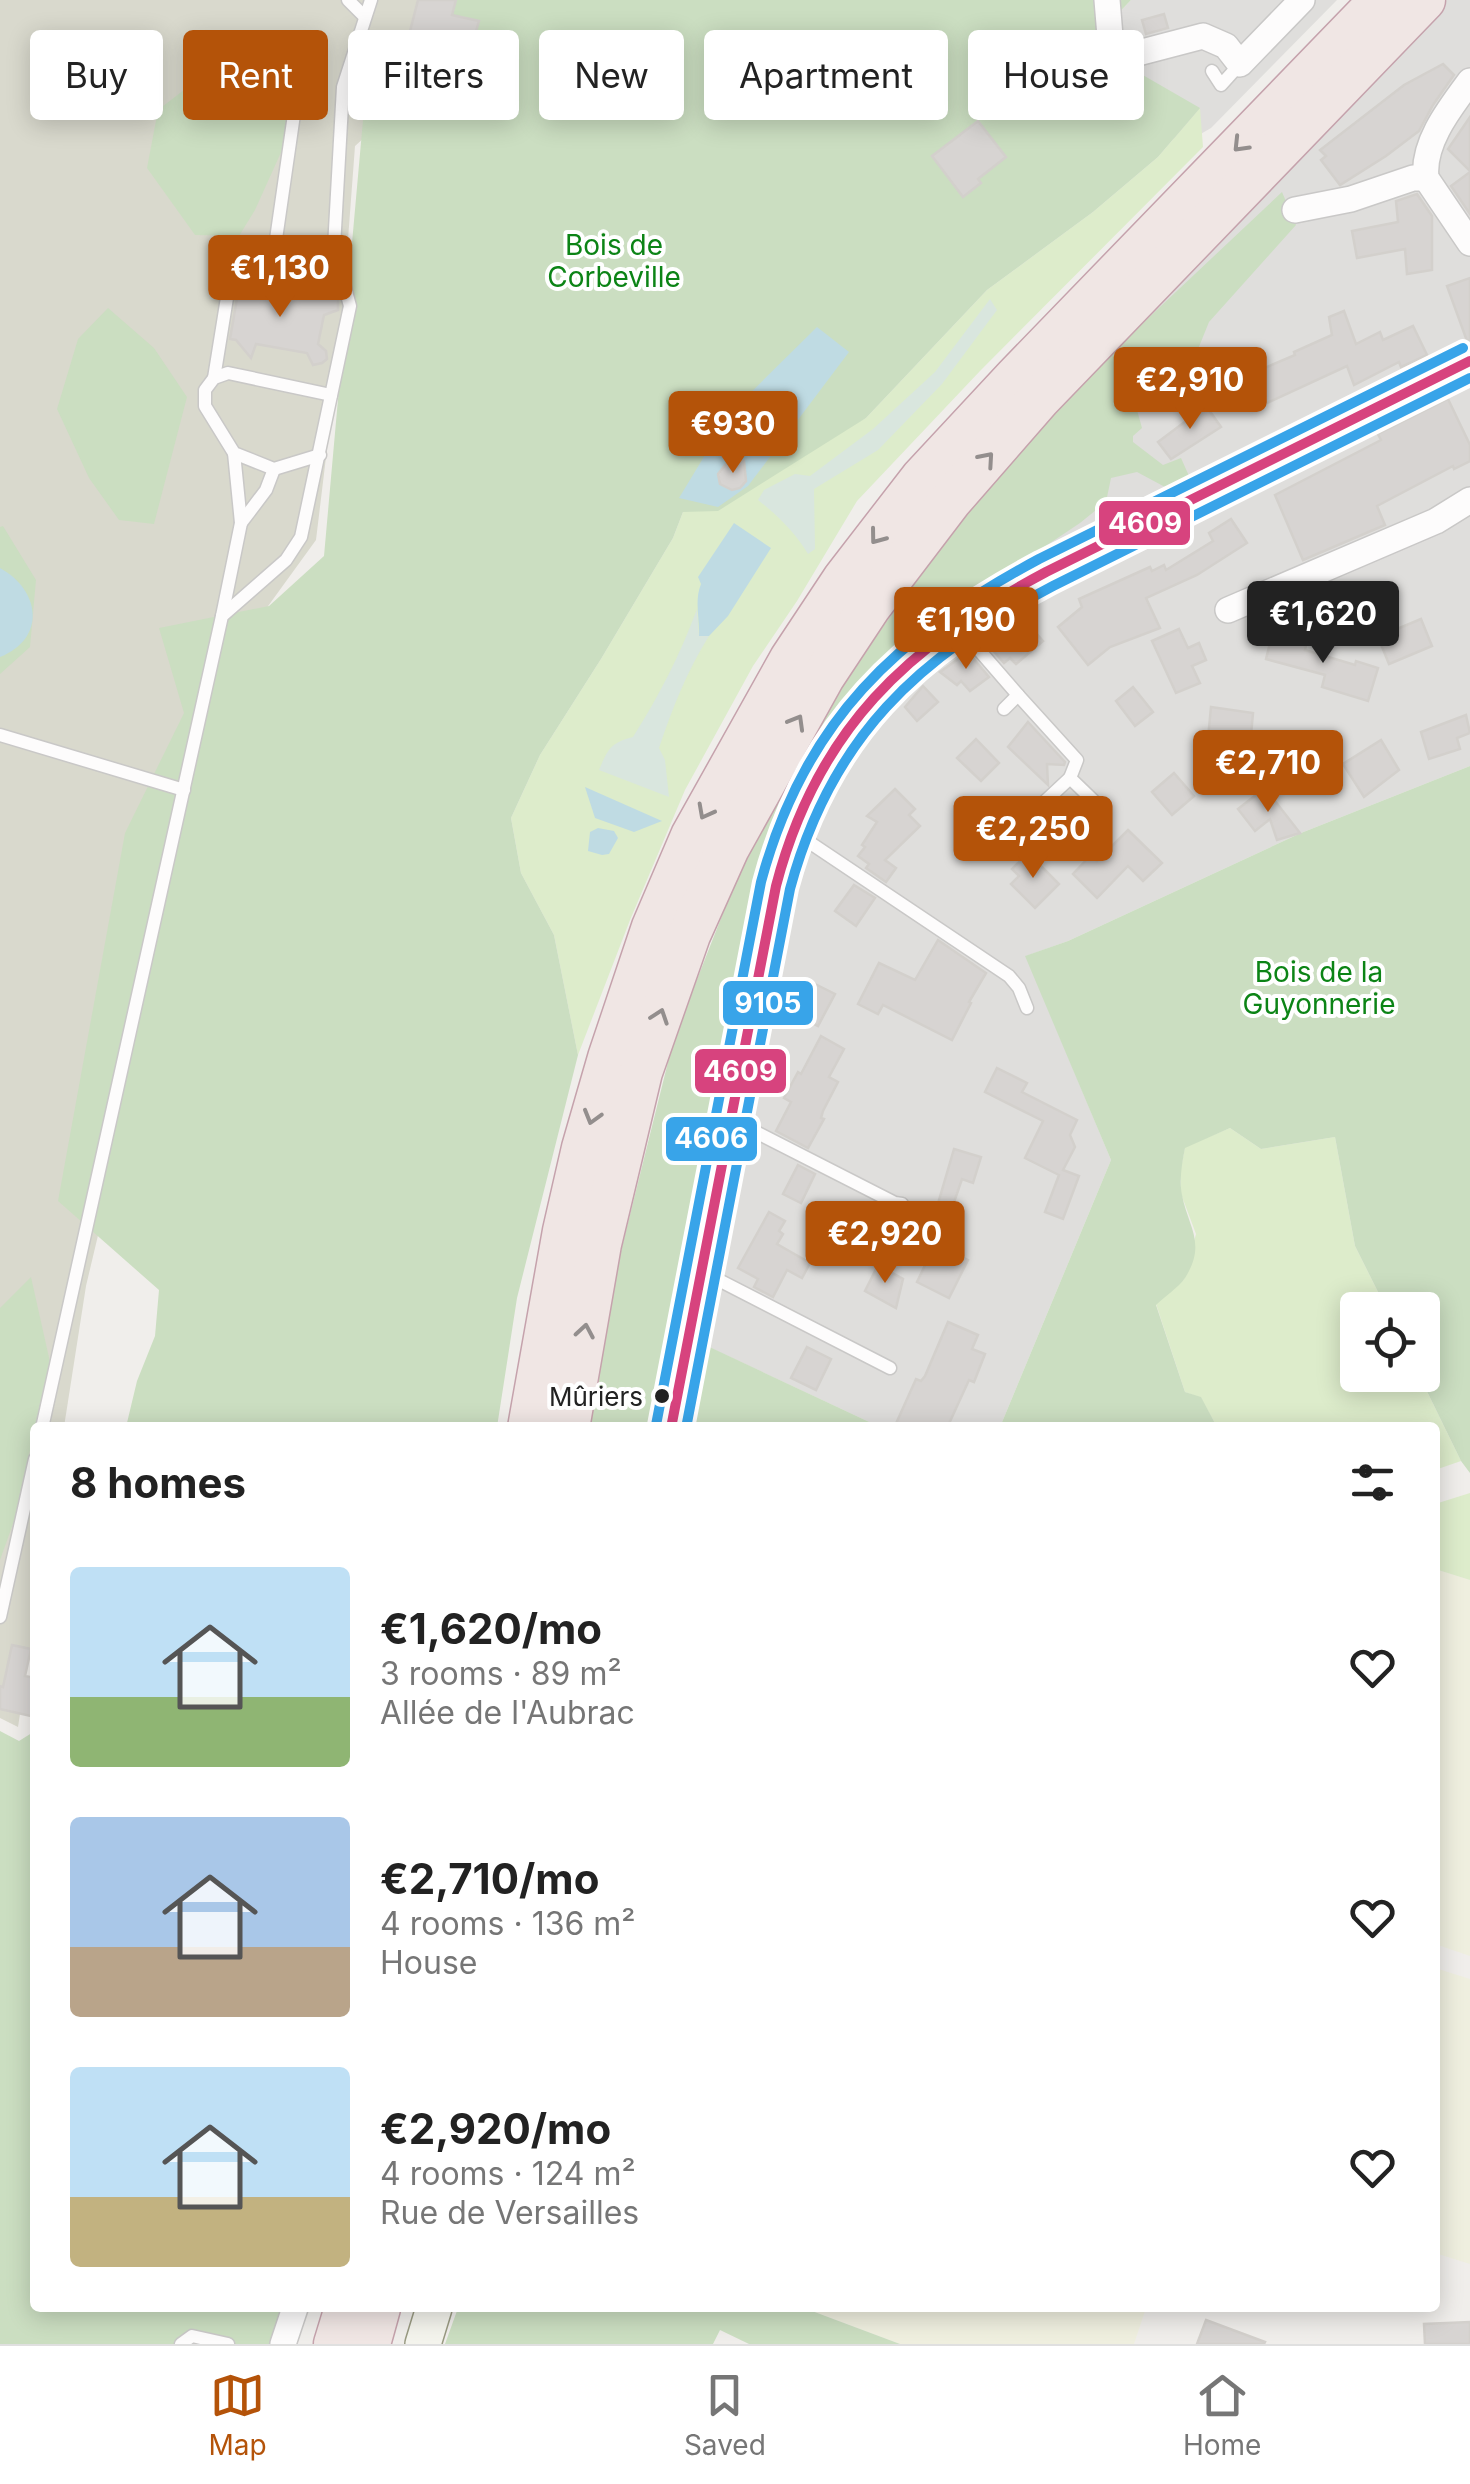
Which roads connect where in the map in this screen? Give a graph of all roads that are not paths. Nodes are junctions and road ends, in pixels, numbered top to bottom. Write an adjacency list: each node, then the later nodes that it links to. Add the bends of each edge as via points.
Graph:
1 (348, 0): 7 (lane)
2 (371, 0): 7 (lane)
3 (1106, 0): 8 (street, via 1111,48 1119,58 1204,36 1226,46)
4 (1302, 0): 8 (street)
5 (1381, 0): 42 (highway, one-way to 42, via 922,478 791,659 692,836 653,927 583,1148)
6 (1424, 0): 43 (highway, one-way to 6, via 600,1244 640,1072 688,935 728,848 823,677 939,516 1038,398)
7 (366, 17): 16 (lane, via 343,87 334,248)
8 (1240, 64): 9 (lane, via 1221,86)
9 (1212, 70)
10 (1470, 81): 12 (street, via 1426,155)
11 (293, 120): 15 (lane)
12 (1426, 178): 13 (street); 14 (street)
13 (1295, 210)
14 (1470, 243)
15 (276, 262): 16 (lane, via 284,272); 18 (lane, via 231,272)
16 (344, 282): 19 (lane, via 350,306)
17 (1470, 361): 27 (main road, via 1047,573)
18 (214, 378): 19 (lane, via 228,373); 20 (lane, via 205,406)
19 (331, 395): 21 (lane)
20 (234, 453): 22 (lane); 24 (lane)
21 (320, 455): 22 (lane); 26 (lane, via 301,537 286,560)
22 (274, 468): 24 (lane)
23 (1470, 500): 25 (street, via 1436,522)
24 (241, 523): 26 (lane)
25 (1228, 610)
26 (222, 616): 32 (lane)
27 (958, 625): 28 (lane); 35 (main road, via 903,668 851,728)
28 (1018, 695): 29 (lane); 31 (lane, via 1077,760)
29 (1004, 710)
30 (0, 735): 32 (lane)
31 (1070, 778): 33 (lane); 34 (lane)
32 (184, 790): 41 (lane)
33 (1100, 807)
34 (1024, 821)
35 (792, 832): 36 (lane, via 1009,976); 37 (main road, via 771,904)
36 (1027, 1008)
37 (730, 1119): 38 (lane); 39 (main road)
38 (902, 1204)
39 (701, 1271): 40 (lane); 44 (main road)
40 (890, 1368)
41 (43, 1422)
42 (529, 1422)
43 (569, 1422)
44 (673, 1422)
45 (30, 1482): 46 (lane)
46 (0, 1617)
47 (294, 2312): 53 (street)
48 (345, 2312): 54 (highway)
49 (378, 2312): 55 (highway)
50 (433, 2312): 56 (main road)
51 (181, 2344): 52 (lane, via 192,2336)
52 (228, 2344)
53 (283, 2344)
54 (336, 2344)
55 (369, 2344)
56 (423, 2344)

